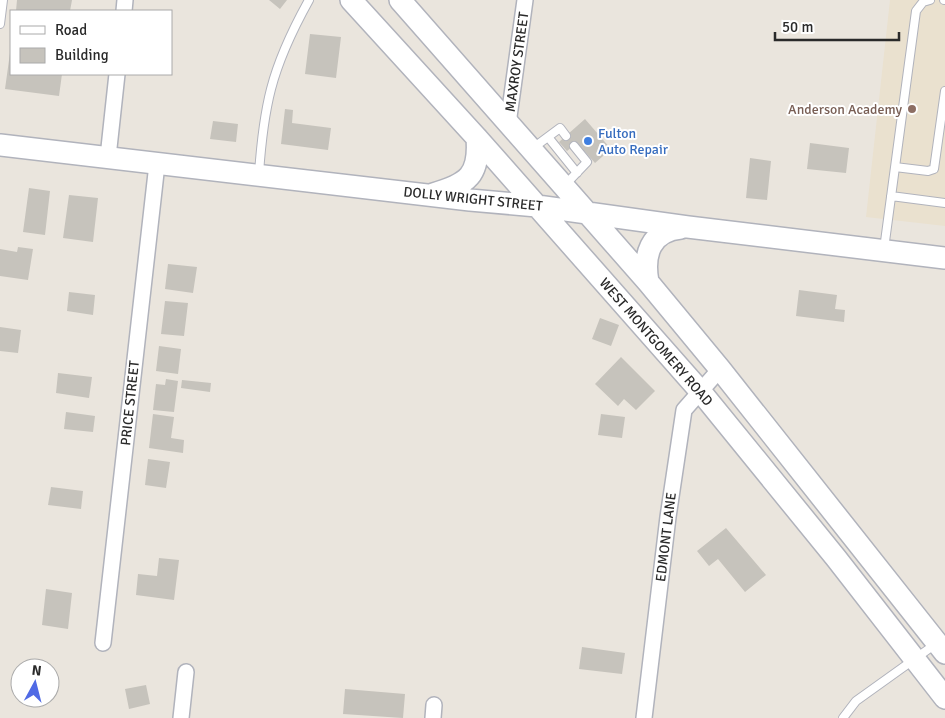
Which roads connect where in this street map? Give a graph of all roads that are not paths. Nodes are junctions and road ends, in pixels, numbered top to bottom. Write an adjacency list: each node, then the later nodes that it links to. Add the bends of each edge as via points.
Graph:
1 (3, 0): 7 (lane)
2 (309, 0): 19 (lane, via 271,88)
3 (351, 0): 12 (main road, WEST MONTGOMERY ROAD)
4 (400, 0): 10 (main road)
5 (526, 0): 10 (street, MAXROY STREET)
6 (930, 0): 18 (lane, via 923,2 916,12)
7 (0, 24)
8 (117, 75): 16 (street)
9 (945, 91): 18 (lane, via 934,169 928,172)
10 (508, 124): 13 (main road)
11 (566, 136): 13 (lane, via 560,128)
12 (477, 138): 21 (main road, via 479,156 474,170 465,181); 24 (main road, WEST MONTGOMERY ROAD)
13 (539, 144): 20 (main road)
14 (0, 145): 16 (main road, DOLLY WRIGHT STREET)
15 (574, 146): 20 (lane, via 588,162)
16 (108, 158): 17 (main road, DOLLY WRIGHT STREET)
17 (157, 164): 19 (main road, DOLLY WRIGHT STREET); 32 (street, PRICE STREET)
18 (895, 167): 22 (lane)
19 (258, 175): 21 (main road, DOLLY WRIGHT STREET)
20 (570, 180): 25 (main road)
21 (431, 195): 24 (main road, DOLLY WRIGHT STREET)
22 (891, 196): 23 (lane); 27 (lane)
23 (945, 203)
24 (537, 206): 25 (main road, DOLLY WRIGHT STREET); 31 (main road, WEST MONTGOMERY ROAD)
25 (587, 212): 26 (main road, DOLLY WRIGHT STREET); 29 (main road)
26 (688, 227): 27 (main road, DOLLY WRIGHT STREET); 29 (main road, via 670,229 652,242 646,270)
27 (884, 251): 28 (main road, DOLLY WRIGHT STREET)
28 (945, 258)
29 (648, 282): 30 (main road)
30 (720, 369): 31 (street, EDMONT LANE); 33 (main road)
31 (701, 392): 34 (main road, WEST MONTGOMERY ROAD); 38 (street, EDMONT LANE, via 684,410)
32 (103, 643)
33 (941, 648): 34 (lane)
34 (914, 659): 36 (main road, WEST MONTGOMERY ROAD); 39 (lane, via 856,701)
35 (186, 672): 37 (street)
36 (945, 698)
37 (181, 718)
38 (644, 718)
39 (843, 718)

